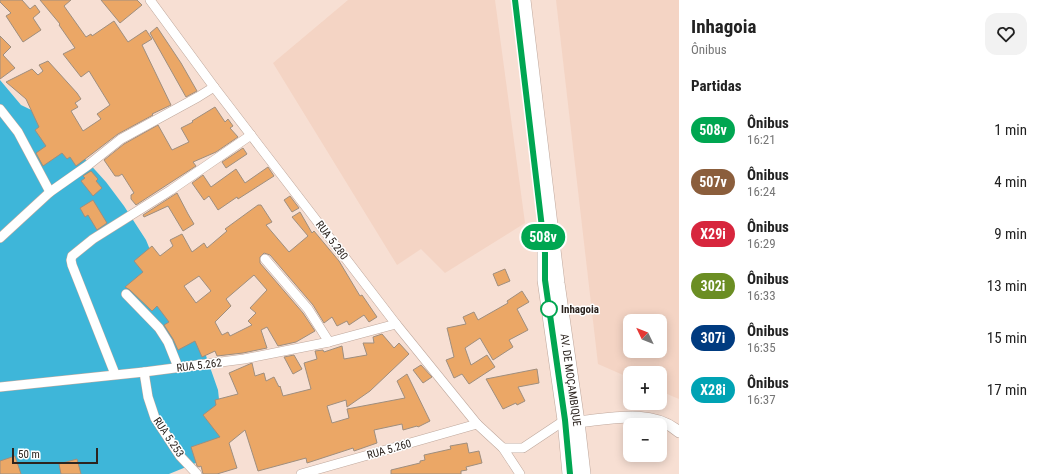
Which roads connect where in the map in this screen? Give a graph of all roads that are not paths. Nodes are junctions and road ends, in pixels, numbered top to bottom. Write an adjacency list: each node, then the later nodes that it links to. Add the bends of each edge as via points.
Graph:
1 (150, 0): 4 (street, RUA 5.280)
2 (515, 0): 17 (highway, AV. DE MOÇAMBIQUE, via 545,253 545,280)
3 (523, 0): 17 (highway, AV. DE MOÇAMBIQUE, via 558,283)
4 (214, 87): 6 (street, RUA 5.280); 7 (street, via 121,139)
5 (0, 109): 7 (street, via 18,132)
6 (251, 135): 11 (street, RUA 5.280); 15 (street, via 93,239 72,256 72,266)
7 (50, 192): 8 (street)
8 (0, 238)
9 (265, 259): 12 (street, via 308,309)
10 (126, 294): 13 (street, via 159,328 168,342)
11 (396, 324): 12 (street, RUA 5.262); 18 (street, RUA 5.280)
12 (329, 342): 13 (street, RUA 5.262, via 244,359)
13 (178, 368): 14 (street, RUA 5.262)
14 (144, 372): 15 (street, RUA 5.262); 21 (street, RUA 5.253, via 155,418 180,456)
15 (115, 374): 16 (street, RUA 5.262)
16 (0, 387)
17 (571, 421): 19 (street, via 649,418 671,425); 20 (street, via 523,448); 24 (highway, AV. DE MOÇAMBIQUE); 25 (highway, AV. DE MOÇAMBIQUE)
18 (477, 424): 20 (street, RUA 5.280); 22 (street, RUA 5.260)
19 (679, 432)
20 (503, 448): 23 (street, RUA 5.280)
21 (197, 474)
22 (301, 474)
23 (520, 474)
24 (570, 474)
25 (583, 474)

